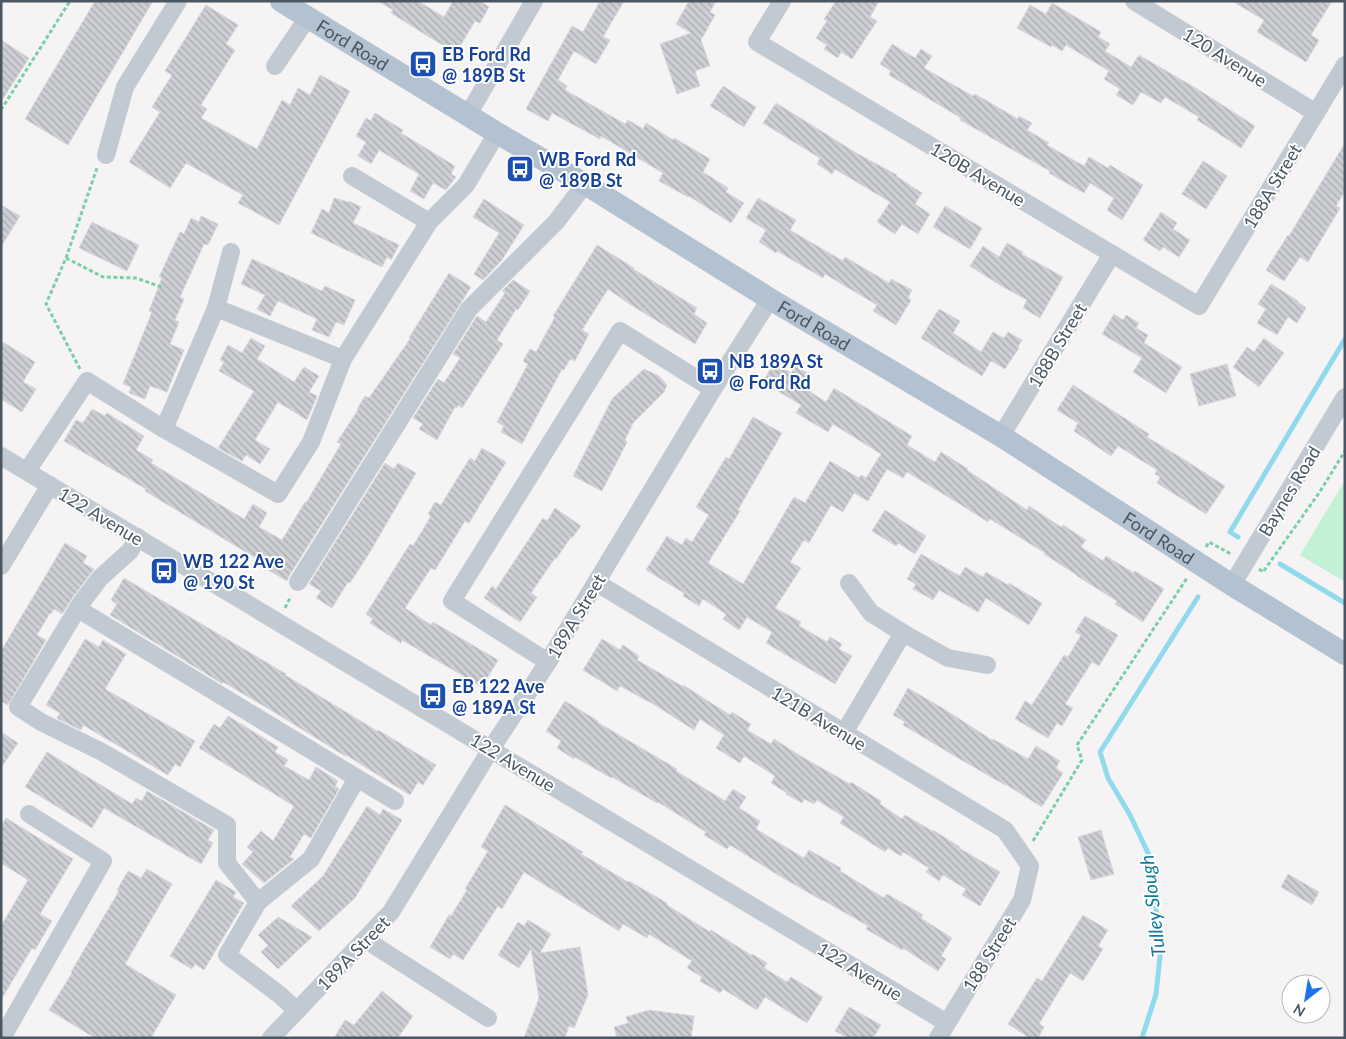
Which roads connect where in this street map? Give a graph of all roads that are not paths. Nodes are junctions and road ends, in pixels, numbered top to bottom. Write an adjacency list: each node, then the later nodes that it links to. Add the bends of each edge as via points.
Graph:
1 (178, 1): 12 (street, via 125,87)
2 (281, 1): 6 (main road, Ford Road)
3 (534, 1): 10 (street)
4 (782, 1): 17 (street, 120B Avenue, via 757,42)
5 (1134, 1): 9 (street, 120 Avenue)
6 (308, 17): 8 (street); 10 (main road, Ford Road)
7 (1345, 65): 9 (street, 188A Street)
8 (275, 66)
9 (1316, 113): 19 (street, 188A Street)
10 (468, 115): 11 (main road, Ford Road)
11 (497, 133): 14 (main road, Ford Road); 15 (street, via 466,185)
12 (106, 154)
13 (352, 176): 15 (street)
14 (585, 184): 18 (main road, Ford Road); 31 (street, via 556,222 469,309)
15 (429, 222): 21 (street)
16 (231, 252): 20 (street)
17 (1112, 254): 19 (street, 120B Avenue); 25 (street, 188B Street)
18 (770, 299): 22 (street, 189A Street); 25 (main road, Ford Road)
19 (1199, 306)
20 (216, 308): 21 (street); 24 (street)
21 (343, 359): 24 (street, via 311,442 278,494)
22 (713, 389): 32 (street, 189A Street); 38 (street, via 620,331 452,601)
23 (1345, 397): 34 (street, Baynes Road)
24 (164, 429): 27 (street, via 87,381)
25 (1001, 436): 34 (main road, Ford Road)
26 (1, 456): 27 (street, 122 Avenue)
27 (27, 471): 28 (street, 122 Avenue)
28 (50, 486): 29 (street, 122 Avenue); 30 (street)
29 (138, 538): 35 (street, via 100,578); 41 (street, 122 Avenue)
30 (1, 566)
31 (298, 582)
32 (597, 583): 38 (street, 189A Street); 40 (street, 121B Avenue)
33 (849, 583): 36 (street, via 871,613)
34 (1232, 585): 37 (main road, Ford Road)
35 (78, 609): 42 (street); 46 (street, via 18,707 227,825 227,863)
36 (903, 634): 39 (street, via 948,658); 40 (street)
37 (1345, 654)
38 (548, 662): 41 (street, 189A Street)
39 (987, 665)
40 (844, 733): 45 (street, 121B Avenue, via 1005,830)
41 (491, 749): 47 (street, 189A Street, via 391,912); 50 (street, 122 Avenue)
42 (357, 778): 43 (street); 46 (street, via 311,859)
43 (395, 801)
44 (29, 814): 51 (street, via 103,861)
45 (1027, 861): 50 (street, 188 Street, via 1022,900)
46 (258, 902): 48 (street, via 227,955)
47 (366, 940): 48 (street, 189A Street); 49 (street)
48 (297, 1011): 52 (street, 189A Street)
49 (488, 1018)
50 (942, 1030)
51 (7, 1033)
52 (271, 1038)

